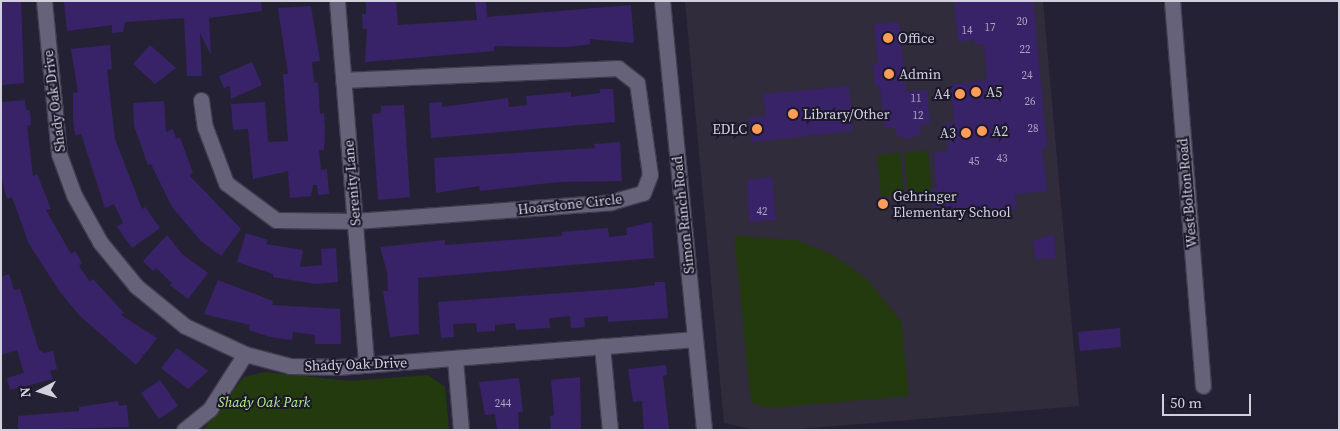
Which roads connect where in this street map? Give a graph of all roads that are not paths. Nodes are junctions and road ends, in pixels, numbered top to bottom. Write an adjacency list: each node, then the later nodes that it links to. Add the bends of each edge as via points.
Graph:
1 (44, 1): 10 (street, Shady Oak Drive, via 59,154 74,195 100,242 136,286 185,326)
2 (337, 1): 5 (street, Serenity Lane)
3 (662, 1): 8 (street, Simon Ranch Road)
4 (1172, 1): 13 (street, West Bolton Road)
5 (343, 80): 7 (street, Serenity Lane); 7 (street, Hoarstone Circle, via 618,68 637,82 650,175 643,193 611,202)
6 (201, 100): 7 (street, via 205,128 226,183 276,220)
7 (355, 221): 12 (street, Serenity Lane)
8 (695, 339): 9 (street, Shady Oak Drive); 17 (street, Simon Ranch Road)
9 (602, 346): 11 (street, Shady Oak Drive); 16 (street)
10 (245, 354): 12 (street, Shady Oak Drive, via 290,366); 14 (street, via 210,409)
11 (455, 359): 12 (street, Shady Oak Drive); 15 (street)
12 (366, 365)
13 (1203, 386)
14 (184, 430)
15 (461, 430)
16 (610, 430)
17 (704, 430)

